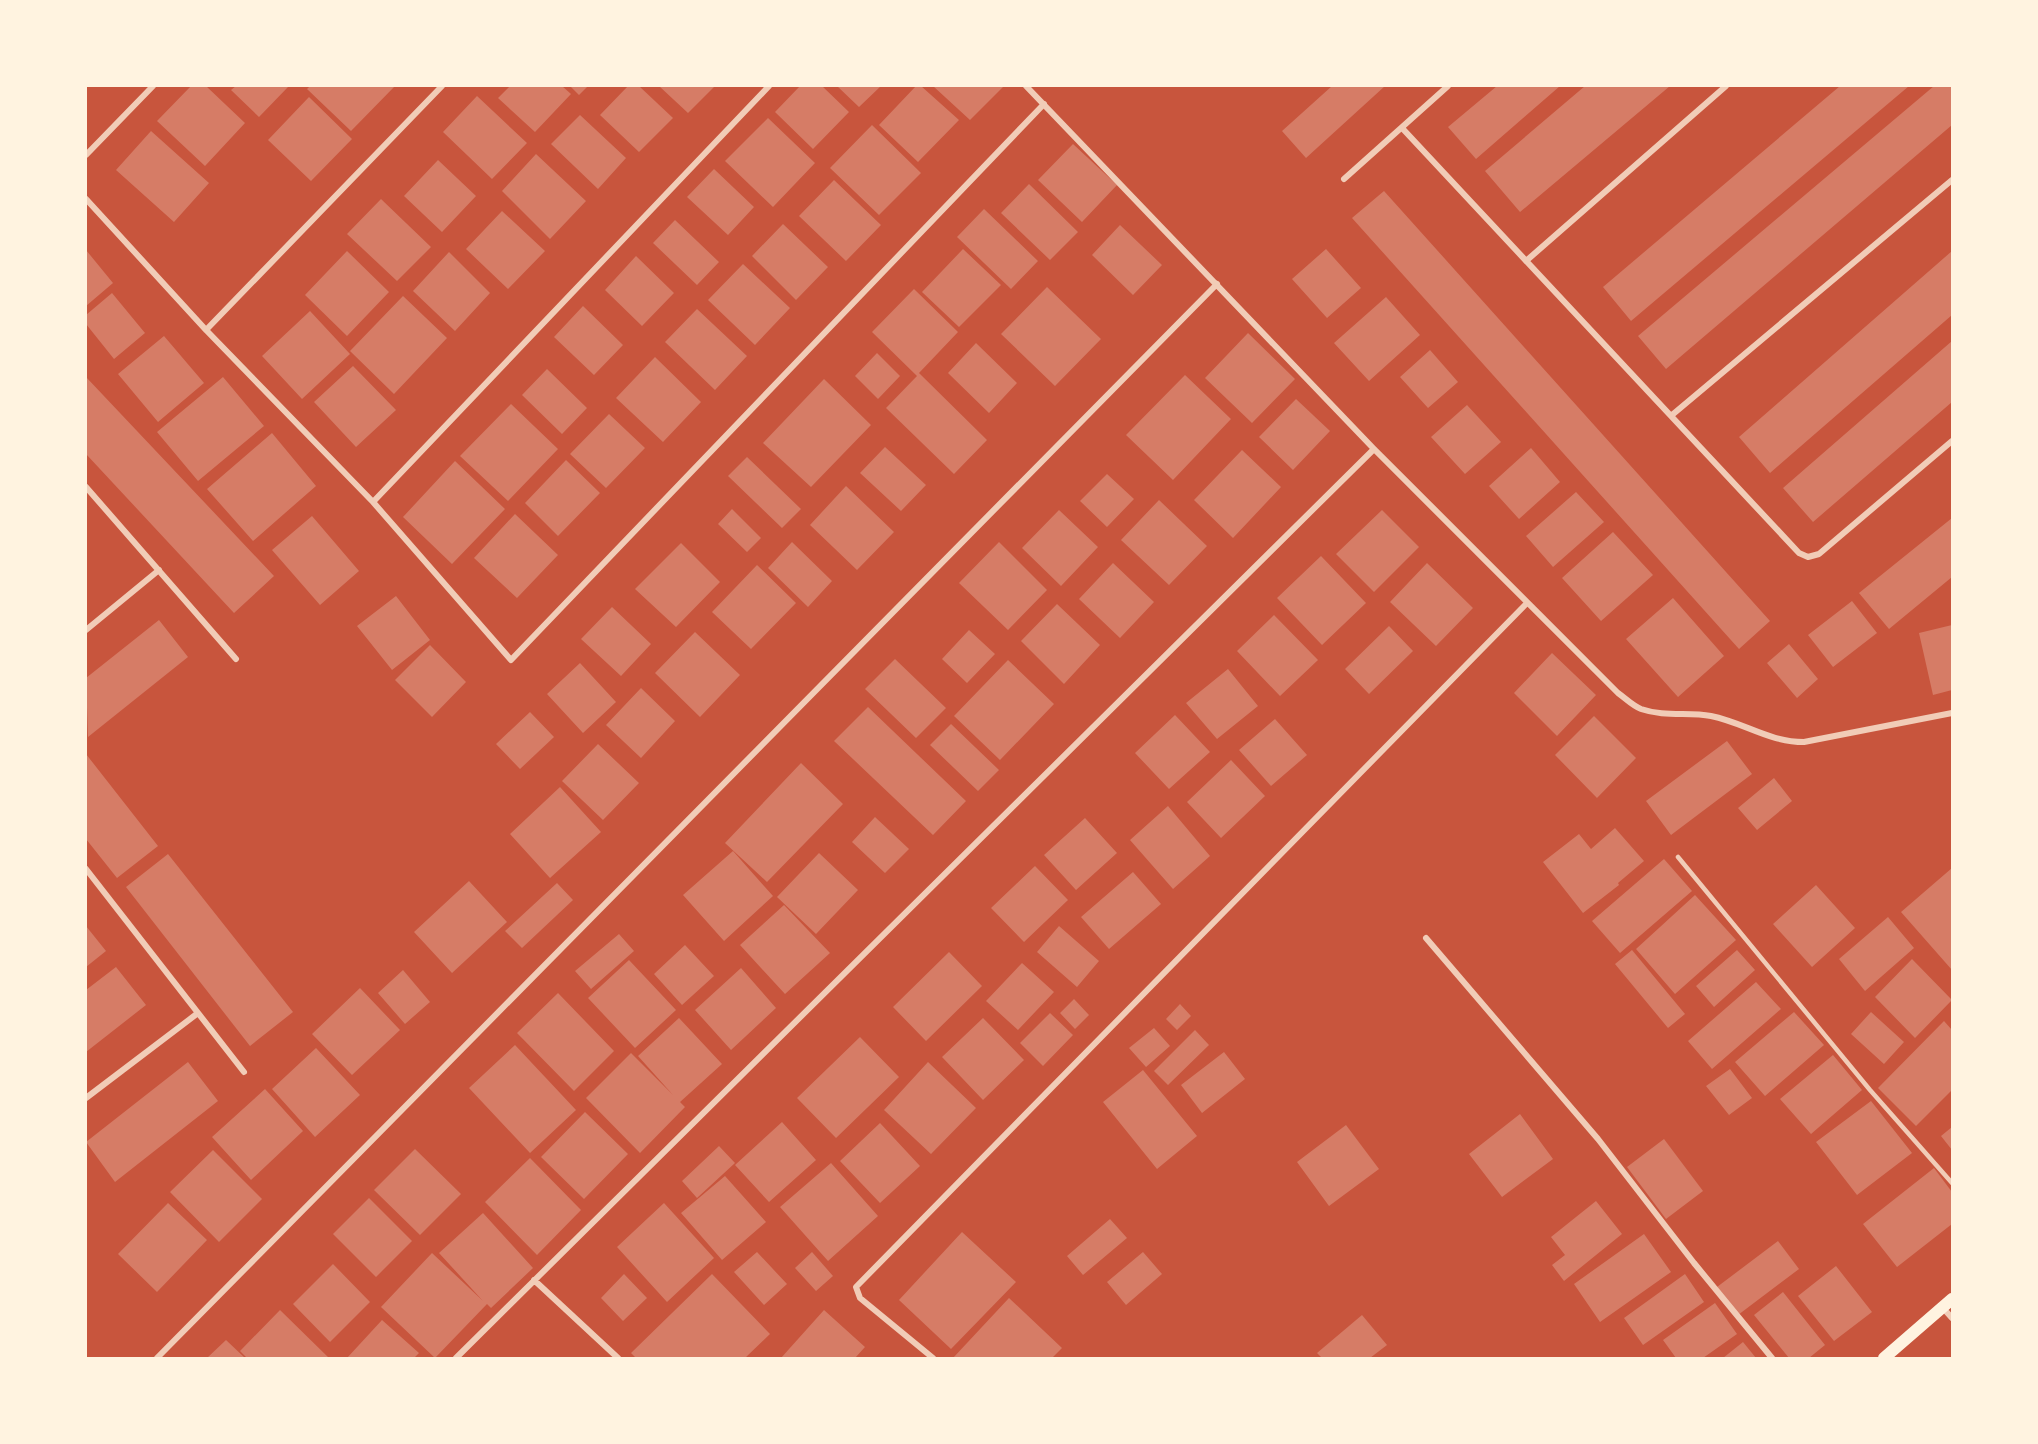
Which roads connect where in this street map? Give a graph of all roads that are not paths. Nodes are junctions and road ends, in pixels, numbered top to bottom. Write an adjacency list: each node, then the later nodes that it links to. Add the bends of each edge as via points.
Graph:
1 (153, 86): 9 (street)
2 (442, 86): 15 (street)
3 (769, 86): 20 (street)
4 (1026, 86): 7 (street)
5 (1448, 86): 8 (street)
6 (1726, 86): 13 (street)
7 (1044, 104): 14 (street); 20 (street, via 511,660)
8 (1402, 128): 10 (street); 13 (street)
9 (86, 155)
10 (1344, 179)
11 (1953, 180): 16 (street)
12 (86, 199): 15 (street)
13 (1526, 261): 16 (street)
14 (1216, 284): 18 (street); 37 (street)
15 (206, 330): 20 (street)
16 (1672, 415): 17 (street, via 1799,553 1808,557 1819,554)
17 (1953, 441)
18 (1374, 449): 22 (street); 33 (street)
19 (86, 487): 21 (street)
20 (374, 502)
21 (159, 570): 23 (street); 24 (street)
22 (1527, 603): 25 (street, via 1618,693 1640,709 1708,716 1783,742 1804,742); 40 (street, via 856,1287 860,1298)
23 (86, 630)
24 (236, 659)
25 (1953, 713)
26 (1678, 857): 32 (lane, via 1870,1090)
27 (87, 873): 29 (street)
28 (1426, 938): 41 (street, via 1598,1139)
29 (198, 1013): 30 (street); 31 (street)
30 (244, 1072)
31 (86, 1098)
32 (1953, 1183)
33 (534, 1281): 38 (street); 39 (street)
34 (1953, 1299): 35 (main road)
35 (1942, 1307): 36 (street); 42 (main road)
36 (1953, 1318)
37 (157, 1359)
38 (456, 1359)
39 (618, 1359)
40 (933, 1359)
41 (1772, 1359)
42 (1884, 1359)

